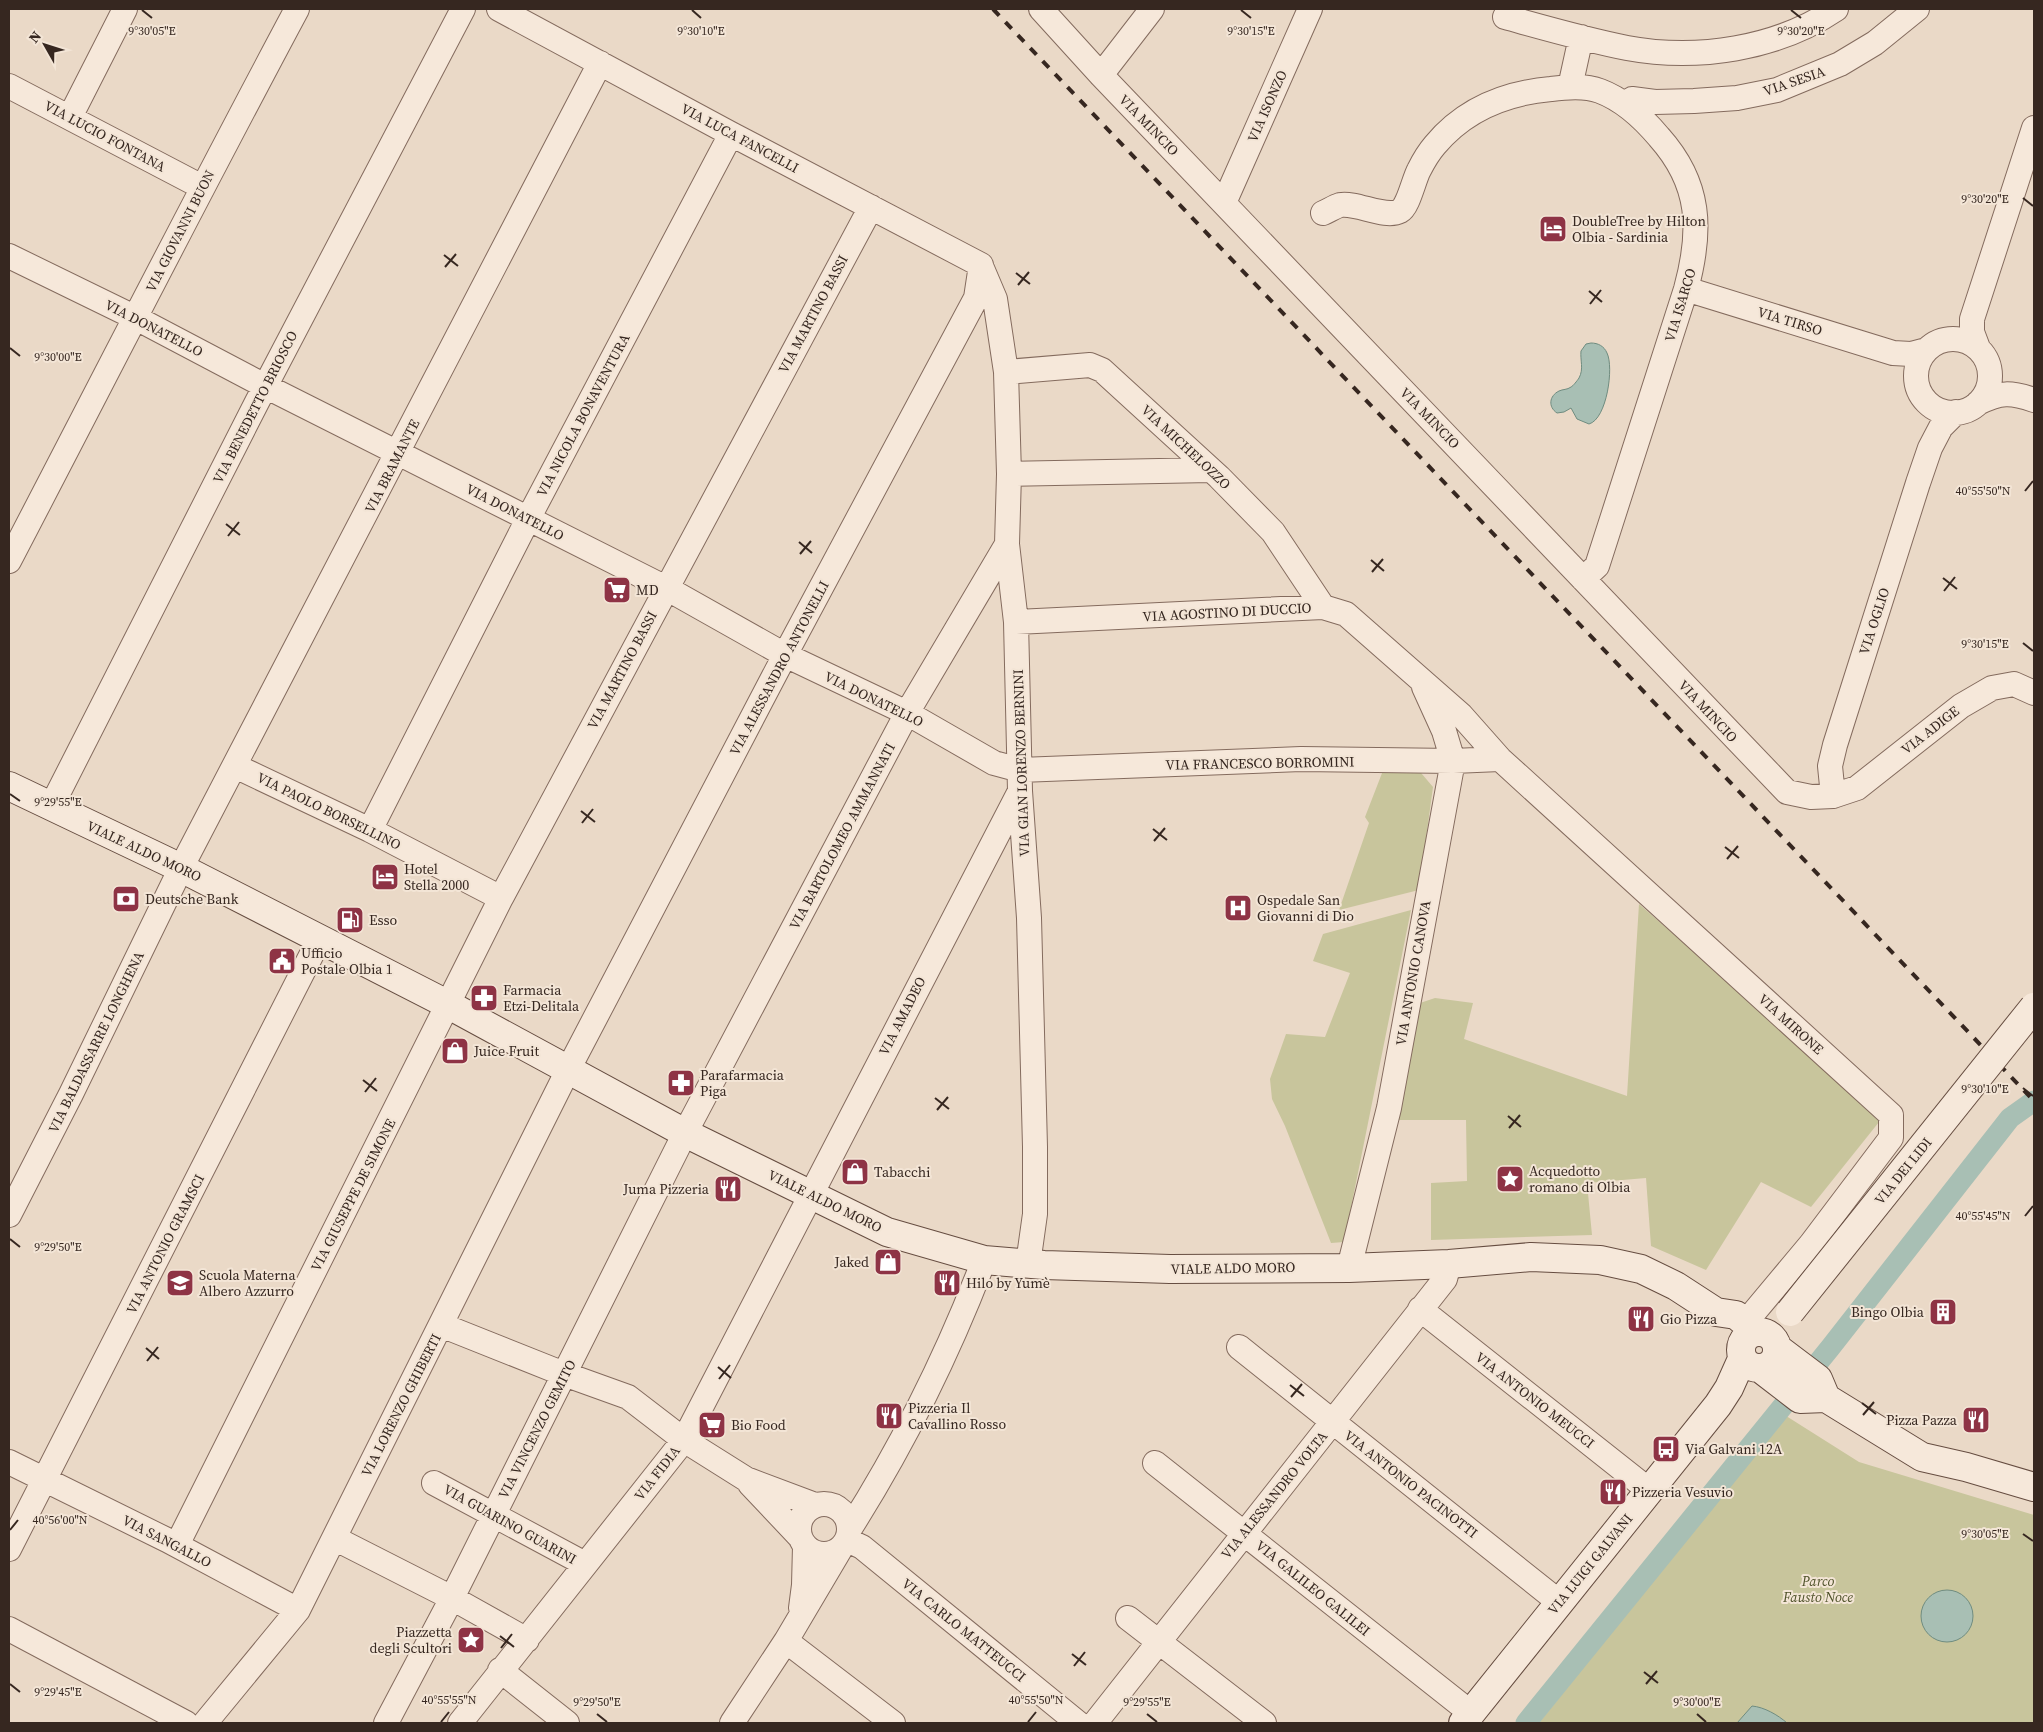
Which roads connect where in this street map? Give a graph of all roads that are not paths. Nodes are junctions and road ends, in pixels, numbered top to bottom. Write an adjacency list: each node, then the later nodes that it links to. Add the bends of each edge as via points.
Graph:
1 (125, 9): 17 (street)
2 (297, 9): 20 (street, VIA GIOVANNI BUON)
3 (463, 9): 36 (street, VIA BENEDETTO BRIOSCO)
4 (500, 9): 12 (street, VIA LUCA FANCELLI)
5 (1041, 9): 13 (street, VIA MINCIO)
6 (1152, 9): 13 (street)
7 (1310, 9): 21 (street, VIA ISONZO)
8 (1836, 9): 11 (street, via 1776,38 1718,51 1660,52)
9 (1917, 9): 16 (street, VIA SESIA, via 1875,43 1840,64 1777,90 1737,98 1655,102 1632,99)
10 (1505, 17): 11 (street)
11 (1580, 37): 15 (street)
12 (600, 63): 19 (street, VIA LUCA FANCELLI); 41 (street, VIA BRAMANTE)
13 (1101, 75): 21 (street, VIA MINCIO)
14 (9, 86): 17 (street, VIA LUCIO FONTANA)
15 (1570, 86): 16 (street, VIA ISARCO, via 1598,91); 23 (street, VIA ISARCO, via 1513,94 1488,103 1454,125 1434,146 1419,170 1406,205 1400,211 1390,213 1342,205)
16 (1624, 104): 26 (street, VIA ISARCO, via 1646,121 1663,142 1681,167 1692,193 1696,216 1694,261)
17 (70, 117): 20 (street, VIA LUCIO FONTANA)
18 (2034, 128): 28 (street)
19 (731, 134): 22 (street, VIA LUCA FANCELLI); 44 (street, VIA NICOLA BONAVENTURA)
20 (202, 187): 27 (street, VIA GIOVANNI BUON)
21 (1224, 203): 47 (street, VIA MINCIO)
22 (871, 207): 25 (street, VIA LUCA FANCELLI); 48 (street, VIA MARTINO BASSI)
23 (1323, 213)
24 (9, 256): 27 (street, VIA DONATELLO)
25 (981, 265): 34 (street, VIA GIAN LORENZO BERNINI, via 995,299); 51 (street, VIA ALESSANDRO ANTONELLI, via 976,298)
26 (1686, 289): 32 (street, VIA TIRSO); 47 (street, VIA ISARCO, via 1597,566)
27 (136, 318): 36 (street, VIA DONATELLO); 46 (street, VIA GIOVANNI BUON)
28 (1972, 318): 29 (street); 30 (street, via 1972,332)
29 (1954, 338): 30 (street, via 1968,341); 31 (street)
30 (1978, 348): 33 (street)
31 (1926, 350): 32 (street, via 1911,354); 35 (street)
32 (1893, 353): 35 (street)
33 (1990, 370): 37 (street, via 2001,382); 39 (street, via 1986,394)
34 (1006, 372): 42 (street, VIA MICHELOZZO, via 1090,364 1102,370); 43 (street, VIA GIAN LORENZO BERNINI)
35 (1916, 373): 38 (street, via 1923,396)
36 (265, 386): 41 (street, VIA DONATELLO); 61 (street, VIA BENEDETTO BRIOSCO)
37 (2031, 399): 39 (street, via 2007,392)
38 (1930, 404): 39 (street, via 1943,411); 40 (street)
39 (1967, 408): 40 (street, via 1941,426)
40 (1930, 448): 60 (street, VIA OGLIO, via 1835,745 1830,766)
41 (398, 453): 44 (street, VIA DONATELLO); 57 (street, VIA BRAMANTE)
42 (1211, 470): 43 (street); 49 (street, VIA MICHELOZZO, via 1273,532)
43 (1009, 474): 45 (street, VIA GIAN LORENZO BERNINI)
44 (528, 519): 48 (street, VIA DONATELLO); 62 (street, VIA NICOLA BONAVENTURA)
45 (1007, 544): 50 (street, VIA GIAN LORENZO BERNINI); 54 (street, VIA BARTOLOMEO AMMANNATI)
46 (9, 561)
47 (1583, 579): 60 (street, VIA MINCIO, via 1787,792 1811,798)
48 (666, 588): 51 (street, VIA DONATELLO); 66 (street, VIA MARTINO BASSI)
49 (1323, 607): 50 (street, VIA AGOSTINO DI DUCCIO); 52 (street, VIA AGOSTINO DI DUCCIO, via 1346,614)
50 (1016, 622): 58 (street, VIA GIAN LORENZO BERNINI)
51 (785, 655): 54 (street, VIA DONATELLO); 70 (street, VIA ALESSANDRO ANTONELLI)
52 (1421, 681): 55 (street, VIA AGOSTINO DI DUCCIO, via 1461,715); 56 (street, VIA ANTONIO CANOVA, via 1444,731)
53 (2034, 693): 60 (street, VIA ADIGE, via 2014,684 1992,688 1961,706 1856,788)
54 (907, 713): 58 (street, VIA DONATELLO); 71 (street, VIA BARTOLOMEO AMMANNATI)
55 (1500, 759): 56 (street, VIA FRANCESCO BORROMINI); 81 (street, VIA MIRONE, via 1891,1115 1891,1138 1811,1244)
56 (1453, 761): 58 (street, VIA FRANCESCO BORROMINI, via 1301,759); 77 (street, VIA ANTONIO CANOVA, via 1389,1108)
57 (236, 766): 62 (street, VIA PAOLO BORSELLINO); 65 (street, VIA BRAMANTE)
58 (1020, 780): 63 (street, VIA AMADEO); 64 (street, VIA GIAN LORENZO BERNINI)
59 (9, 786): 61 (main road, VIALE ALDO MORO)
60 (1832, 796)
61 (51, 807): 65 (main road, VIALE ALDO MORO)
62 (370, 830): 66 (street, VIA PAOLO BORSELLINO)
63 (994, 839): 64 (street); 72 (street, VIA AMADEO)
64 (1025, 856): 75 (street, VIA GIAN LORENZO BERNINI, via 1036,1214)
65 (182, 868): 67 (main road, VIALE ALDO MORO); 73 (street, VIA BALDASSARRE LONGHENA)
66 (501, 898): 68 (street, VIA MARTINO BASSI)
67 (320, 938): 68 (main road, VIALE ALDO MORO); 89 (street, VIA ANTONIO GRAMSCI)
68 (449, 1005): 70 (main road, VIALE ALDO MORO); 99 (street, VIA GIUSEPPE DE SIMONE)
69 (2034, 1006): 81 (main road, VIA DEI LIDI, bridge, via 1790,1312)
70 (569, 1068): 71 (main road, VIALE ALDO MORO); 79 (street, VIA LORENZO GHIBERTI)
71 (685, 1133): 72 (main road, VIALE ALDO MORO); 82 (street, VIA VINCENZO GEMITO)
72 (811, 1193): 74 (main road, VIALE ALDO MORO, via 887,1232); 84 (street, VIA FIDIA)
73 (9, 1215)
74 (984, 1260): 75 (main road, VIALE ALDO MORO); 87 (street, via 962,1320)
75 (1028, 1264): 77 (main road, VIALE ALDO MORO, via 1170,1269)
76 (1449, 1264): 77 (main road, VIALE ALDO MORO); 78 (street, VIA ALESSANDRO VOLTA, via 1445,1279); 81 (main road, VIALE ALDO MORO, via 1531,1257 1600,1260 1641,1269 1676,1286 1716,1312 1725,1338)
77 (1349, 1268)
78 (1420, 1310): 83 (street, VIA ALESSANDRO VOLTA); 92 (street, VIA ANTONIO MEUCCI)
79 (441, 1325): 82 (street); 96 (street, VIA LORENZO GHIBERTI)
80 (1239, 1347): 83 (street, VIA ANTONIO PACINOTTI)
81 (1762, 1353): 91 (main road, VIALE ALDO MORO, via 1815,1392 1922,1457); 92 (main road, VIA LUIGI GALVANI, via 1745,1383 1718,1405)
82 (564, 1374): 84 (street, via 628,1397); 94 (street, VIA VINCENZO GEMITO)
83 (1333, 1422): 95 (street, VIA ALESSANDRO VOLTA); 103 (street, VIA ANTONIO PACINOTTI)
84 (684, 1440): 88 (street); 101 (street, VIA FIDIA)
85 (9, 1462): 89 (street, VIA SANGALLO)
86 (1155, 1463): 95 (street, VIA GALILEO GALILEI)
87 (882, 1478): 93 (street, via 853,1499); 97 (street)
88 (746, 1479): 93 (street); 98 (street)
89 (45, 1480): 99 (street, VIA SANGALLO); 100 (street, VIA ANTONIO GRAMSCI)
90 (434, 1483): 94 (street, VIA GUARINO GUARINI)
91 (2034, 1487)
92 (1650, 1491): 103 (main road, VIA LUIGI GALVANI)
93 (825, 1505): 97 (street, via 843,1512 848,1520); 98 (street, via 807,1510 801,1518 798,1527)
94 (494, 1514): 101 (street, VIA GUARINO GUARINI); 102 (street, VIA VINCENZO GEMITO)
95 (1244, 1533): 110 (street, VIA ALESSANDRO VOLTA); 112 (street, VIA GALILEO GALILEI)
96 (334, 1538): 102 (street); 104 (street, VIA LORENZO GHIBERTI)
97 (846, 1539): 98 (street, via 832,1553 822,1554 812,1552); 106 (street); 120 (street, VIA CARLO MATTEUCCI, via 862,1547)
98 (802, 1541): 106 (street, via 804,1584)
99 (177, 1546): 104 (street, VIA SANGALLO)
100 (9, 1549)
101 (585, 1564): 108 (street, VIA FIDIA)
102 (452, 1598): 108 (street); 115 (street, VIA VINCENZO GEMITO)
103 (1559, 1602): 112 (main road, VIA LUIGI GALVANI)
104 (298, 1610): 114 (street, VIA LORENZO GHIBERTI)
105 (1128, 1618): 110 (street)
106 (799, 1620): 109 (street)
107 (9, 1629): 113 (street)
108 (527, 1640): 111 (street, VIA FIDIA)
109 (786, 1641): 118 (street); 119 (street)
110 (1158, 1642): 121 (street, VIA ALESSANDRO VOLTA); 122 (street)
111 (500, 1670): 116 (street, VIA FIDIA); 117 (street)
112 (1467, 1718)
113 (186, 1723)
114 (205, 1723)
115 (386, 1723)
116 (460, 1723)
117 (567, 1723)
118 (732, 1723)
119 (893, 1723)
120 (1078, 1723)
121 (1095, 1723)
122 (1264, 1723)

